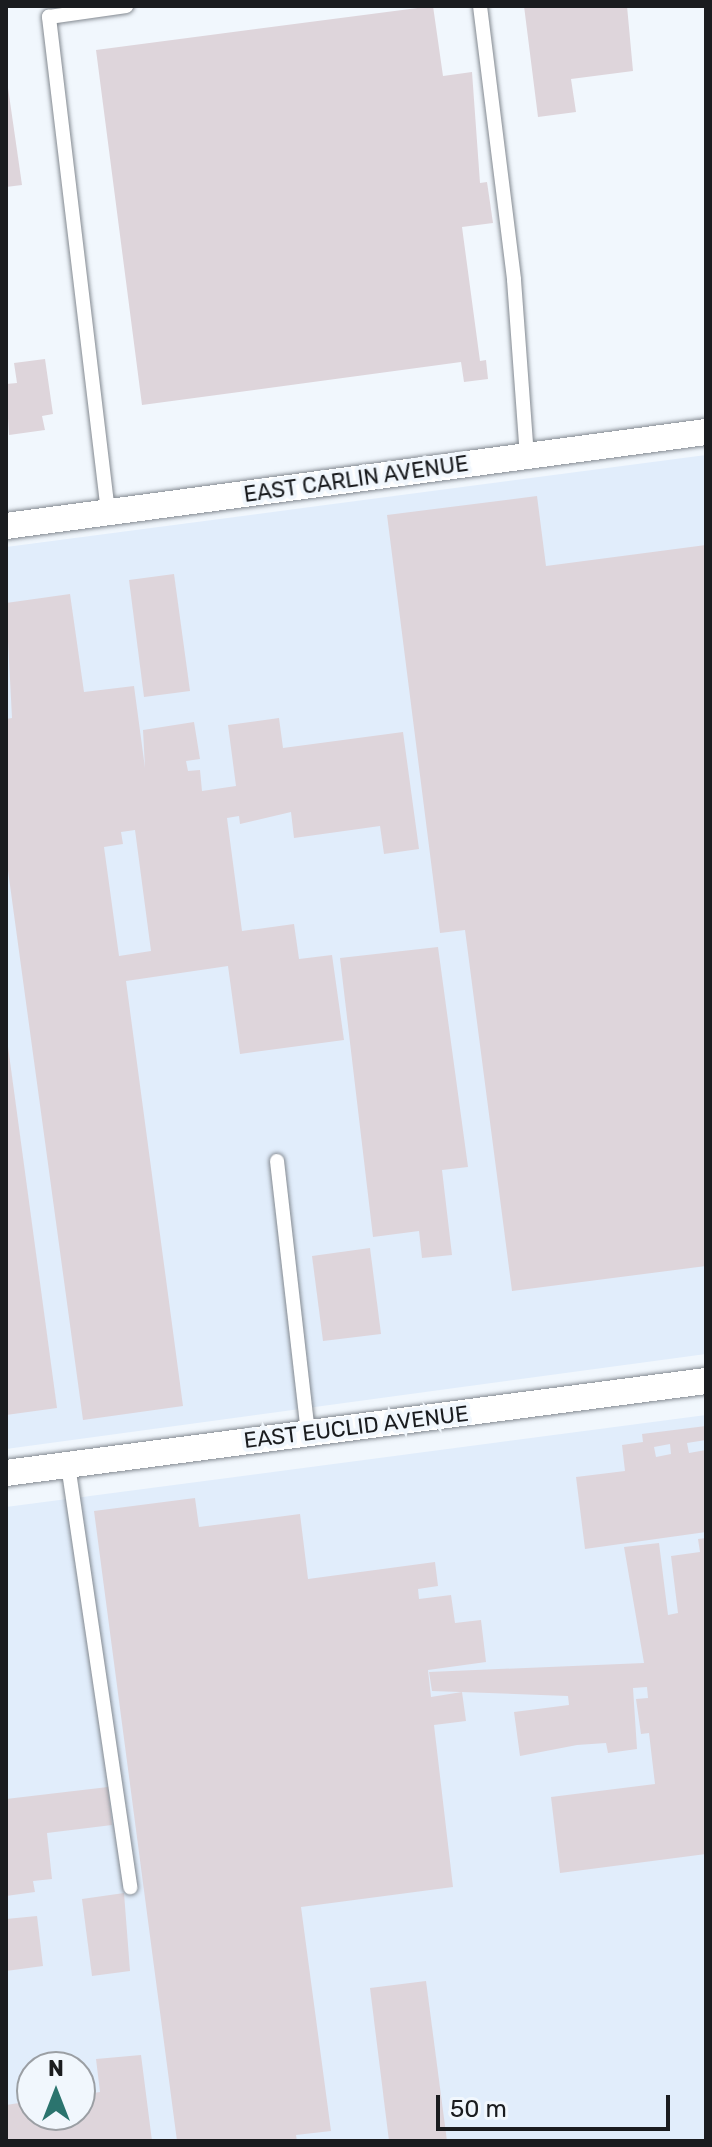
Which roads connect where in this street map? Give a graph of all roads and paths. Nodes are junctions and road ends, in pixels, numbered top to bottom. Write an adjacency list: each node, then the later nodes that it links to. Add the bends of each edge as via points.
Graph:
1 (126, 6): 5 (lane, via 49,17)
2 (480, 6): 4 (lane, via 514,280)
3 (706, 432): 4 (street, EAST CARLIN AVENUE)
4 (527, 456): 5 (street, EAST CARLIN AVENUE)
5 (108, 512): 6 (street, EAST CARLIN AVENUE)
6 (6, 526)
7 (277, 1161): 9 (lane)
8 (706, 1381): 9 (street, EAST EUCLID AVENUE)
9 (308, 1434): 10 (street, EAST EUCLID AVENUE)
10 (68, 1465): 11 (street, EAST EUCLID AVENUE); 12 (lane)
11 (6, 1473)
12 (130, 1887)

